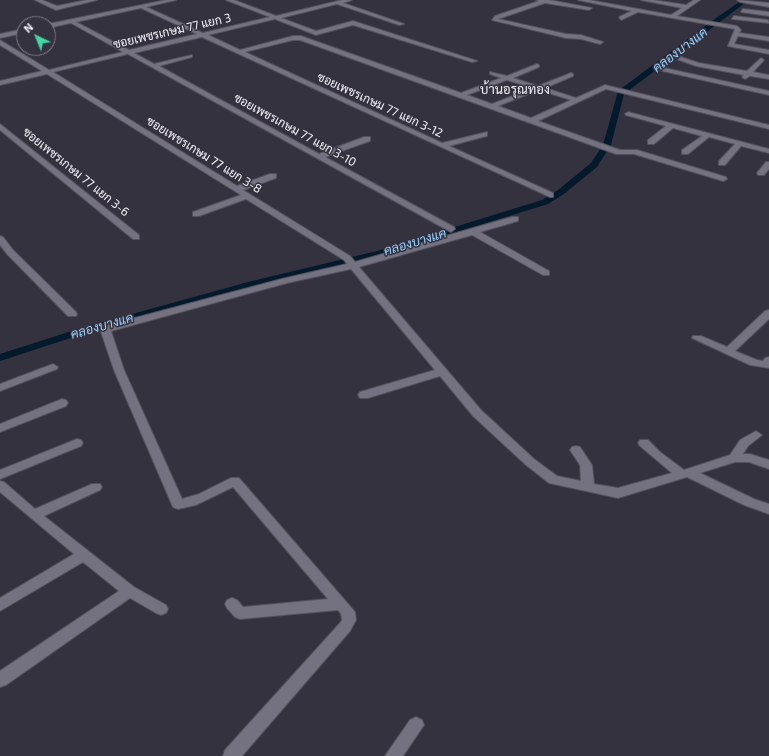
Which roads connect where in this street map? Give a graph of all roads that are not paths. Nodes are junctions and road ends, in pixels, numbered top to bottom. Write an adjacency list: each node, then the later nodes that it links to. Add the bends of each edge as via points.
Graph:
1 (38, 0): 2 (street, via 56,8)
2 (94, 0)
3 (174, 0): 14 (street)
4 (229, 0): 21 (street)
5 (329, 0): 12 (street)
6 (349, 0): 12 (street, ซอยเพชรเกษม 77 แยก 3)
7 (540, 0): 17 (street); 36 (street, via 495,20)
8 (581, 0): 16 (street)
9 (644, 0): 15 (street)
10 (697, 0): 15 (street)
11 (740, 0): 13 (street)
12 (337, 3): 21 (street, ซอยเพชรเกษม 77 แยก 3); 26 (street)
13 (769, 5)
14 (142, 7): 24 (street); 32 (street, ซอยเพชรเกษม 77 แยก 3-12)
15 (686, 7): 20 (street)
16 (638, 10): 20 (street); 22 (street)
17 (604, 11)
18 (743, 11): 19 (street)
19 (769, 14)
20 (672, 17): 31 (street, via 737,28)
21 (274, 18): 28 (street); 32 (street, ซอยเพชรเกษม 77 แยก 3)
22 (621, 18)
23 (734, 18): 25 (street)
24 (71, 22): 27 (street); 37 (street, ซอยเพชรเกษม 77 แยก 3-10)
25 (768, 23)
26 (401, 24)
27 (56, 25)
28 (303, 28): 29 (street); 43 (street, via 319,33 353,23)
29 (290, 31)
30 (16, 33): 33 (street)
31 (735, 34): 34 (street); 39 (street, via 729,44 731,46)
32 (202, 35): 37 (street, ซอยเพชรเกษม 77 แยก 3); 38 (street, ซอยเพชรเกษม 77 แยก 3-12)
33 (0, 36)
34 (769, 39)
35 (0, 42): 47 (street, ซอยเพชรเกษม 77 แยก 3-8)
36 (600, 42)
37 (128, 52): 44 (street, ซอยเพชรเกษม 77 แยก 3-10); 47 (street, ซอยเพชรเกษม 77 แยก 3)
38 (238, 52): 57 (street, via 300,38); 70 (street, ซอยเพชรเกษม 77 แยก 3-12)
39 (769, 52)
40 (190, 56): 44 (street)
41 (682, 59): 49 (street, via 698,65)
42 (761, 60): 49 (street)
43 (474, 61)
44 (153, 66): 73 (street, ซอยเพชรเกษม 77 แยก 3-10)
45 (537, 66): 52 (street)
46 (660, 69): 54 (street)
47 (48, 72): 53 (street, ซอยเพชรเกษม 77 แยก 3); 79 (street, ซอยเพชรเกษม 77 แยก 3-8)
48 (492, 73): 52 (street)
49 (748, 73): 51 (street); 54 (street)
50 (571, 75): 55 (street)
51 (769, 77)
52 (506, 78): 55 (street); 57 (street)
53 (0, 83)
54 (738, 86): 56 (street)
55 (538, 88): 58 (street); 59 (street)
56 (769, 93)
57 (462, 95): 59 (street)
58 (577, 100): 61 (street); 64 (street, via 602,88 609,88)
59 (493, 106): 61 (street)
60 (628, 114): 63 (street)
61 (531, 121): 78 (street, via 614,150 634,152)
62 (0, 126): 86 (street, ซอยเพชรเกษม 77 แยก 3-6)
63 (672, 126): 66 (street); 68 (street)
64 (769, 127)
65 (484, 134): 70 (street)
66 (707, 135): 69 (street); 72 (street)
67 (367, 139): 73 (street)
68 (651, 142)
69 (740, 143): 71 (street); 74 (street)
70 (442, 145): 80 (street, ซอยเพชรเกษม 77 แยก 3-12)
71 (769, 151)
72 (685, 152)
73 (320, 156): 84 (street, ซอยเพชรเกษม 77 แยก 3-10)
74 (722, 163)
75 (769, 164): 76 (street)
76 (761, 173)
77 (273, 176): 79 (street)
78 (723, 179)
79 (237, 189): 81 (street, ซอยเพชรเกษม 77 แยก 3-8)
80 (550, 195)
81 (247, 196): 82 (street); 88 (street, ซอยเพชรเกษม 77 แยก 3-8)
82 (196, 214)
83 (515, 219): 85 (street)
84 (451, 229)
85 (473, 232): 88 (street); 89 (street)
86 (136, 237)
87 (0, 239): 91 (street)
88 (350, 262): 96 (street, ซอยเพชรเกษม 77 แยก 3-8); 117 (street, via 105,329 119,370 178,504 204,497 235,481)
89 (546, 273)
90 (769, 313): 93 (street)
91 (72, 314)
92 (698, 338): 93 (street)
93 (728, 352): 94 (street, via 763,366)
94 (769, 360)
95 (53, 367): 97 (street)
96 (440, 372): 98 (street); 110 (street, ซอยเพชรเกษม 77 แยก 3-8, via 477,413 553,480)
97 (0, 388)
98 (364, 396)
99 (62, 403): 100 (street)
100 (0, 428)
101 (756, 435): 105 (street, via 744,443)
102 (77, 443): 108 (street)
103 (644, 443): 107 (street, via 656,455)
104 (576, 450): 110 (street, via 586,465)
105 (734, 458): 106 (street, via 750,458); 107 (street, ซอยเพชรเกษม 77 แยก 3-8)
106 (769, 465)
107 (686, 474): 110 (street, ซอยเพชรเกษม 77 แยก 3-8, via 618,492); 112 (street)
108 (0, 475)
109 (0, 485): 113 (street)
110 (588, 486)
111 (96, 487): 113 (street)
112 (769, 509)
113 (34, 515): 114 (street)
114 (84, 555): 115 (street); 118 (street)
115 (129, 591): 119 (street); 120 (street)
116 (232, 604): 117 (street, via 240,612)
117 (340, 604): 122 (street, via 348,612 349,620 344,627)
118 (0, 605)
119 (161, 609)
120 (0, 680)
121 (416, 725): 123 (street)
122 (231, 756)
123 (393, 756)

